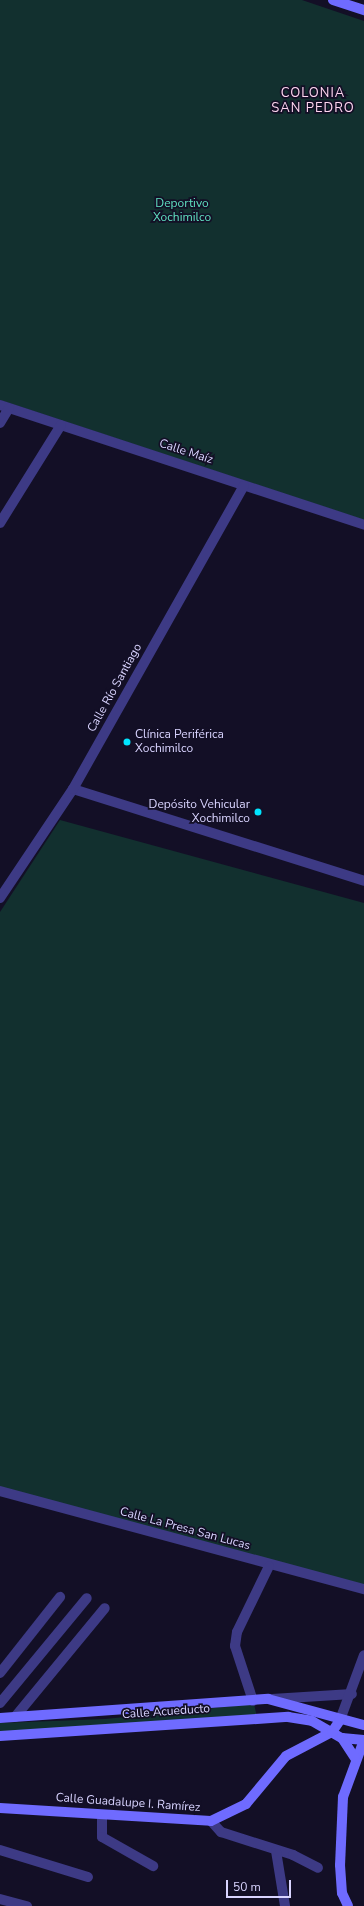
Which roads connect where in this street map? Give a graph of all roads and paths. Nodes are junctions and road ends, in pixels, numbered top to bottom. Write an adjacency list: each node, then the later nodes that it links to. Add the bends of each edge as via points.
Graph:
1 (333, 0): 2 (street)
2 (364, 10)
3 (4, 406): 4 (street); 5 (street, Calle Maíz)
4 (0, 423)
5 (60, 426): 6 (street, Calle Maíz); 7 (street)
6 (244, 486): 8 (street, Calle Maíz); 9 (street, Calle Río Santiago)
7 (0, 523)
8 (364, 525)
9 (73, 789): 10 (street); 11 (street, Calle Río Santiago)
10 (364, 881)
11 (0, 898)
12 (0, 1491): 13 (street, Calle La Presa San Lucas)
13 (269, 1566): 14 (street, Calle La Presa San Lucas); 21 (street, via 237,1632 234,1646)
14 (364, 1589)
15 (60, 1597): 19 (street)
16 (87, 1598): 22 (street)
17 (106, 1608): 23 (street)
18 (364, 1655): 20 (street)
19 (0, 1673)
20 (352, 1694): 21 (street, Calle Acueducto); 26 (street)
21 (260, 1700): 23 (street, Calle Acueducto); 25 (street); 26 (street, Calle Acueducto)
22 (0, 1703)
23 (15, 1717): 24 (street, Calle Acueducto)
24 (0, 1718)
25 (264, 1718): 28 (street, Calle Acueducto, via 300,1718); 29 (street, Calle Acueducto)
26 (340, 1720): 27 (street, Calle Acueducto); 28 (street)
27 (364, 1725)
28 (332, 1732): 30 (street); 35 (street, Calle Guadalupe I. Ramírez, via 298,1748 246,1804)
29 (0, 1736)
30 (342, 1738): 31 (street); 32 (street)
31 (364, 1740): 32 (street)
32 (355, 1758): 44 (street, via 344,1797 340,1841 342,1893)
33 (0, 1808): 34 (street, Calle Guadalupe I. Ramírez)
34 (102, 1815): 35 (street, Calle Guadalupe I. Ramírez); 38 (street, via 102,1837)
35 (211, 1820): 37 (street, via 222,1832)
36 (0, 1850): 40 (street)
37 (276, 1851): 39 (street); 43 (street)
38 (153, 1866)
39 (318, 1868)
40 (88, 1877)
41 (0, 1899): 42 (street)
42 (27, 1906)
43 (285, 1906)
44 (348, 1906)

